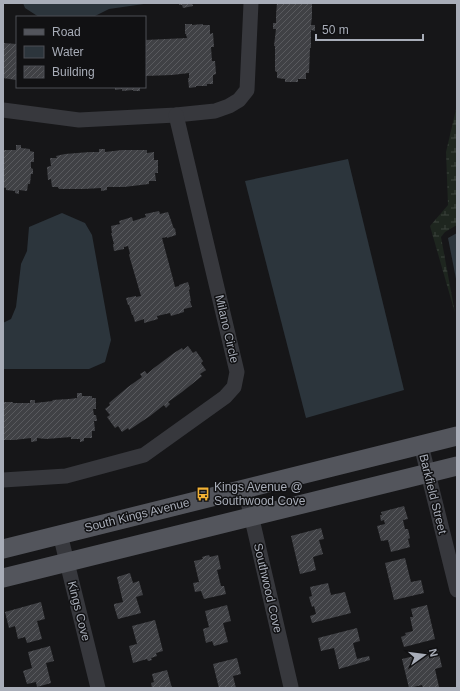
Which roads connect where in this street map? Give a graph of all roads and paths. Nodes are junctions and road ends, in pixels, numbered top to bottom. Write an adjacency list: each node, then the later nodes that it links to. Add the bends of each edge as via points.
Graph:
1 (251, 3): 3 (street, via 247,90 239,100 215,111)
2 (3, 110): 3 (street, via 79,120)
3 (176, 115): 8 (street, Milano Circle, via 237,372 234,387 225,397 144,455 66,476)
4 (457, 436): 5 (main road, South Kings Avenue)
5 (421, 445): 7 (street, Barkfield Street); 9 (main road, South Kings Avenue)
6 (457, 466): 7 (main road)
7 (428, 473): 10 (main road); 15 (street, Barkfield Street)
8 (3, 480)
9 (245, 488): 10 (street, Southwood Cove); 11 (main road, South Kings Avenue)
10 (252, 517): 13 (main road); 16 (street, Southwood Cove)
11 (60, 534): 12 (main road, South Kings Avenue); 13 (street, Kings Cove)
12 (3, 549)
13 (66, 562): 14 (main road); 17 (street, Kings Cove)
14 (3, 578)
15 (457, 590)
16 (292, 687)
17 (98, 688)

